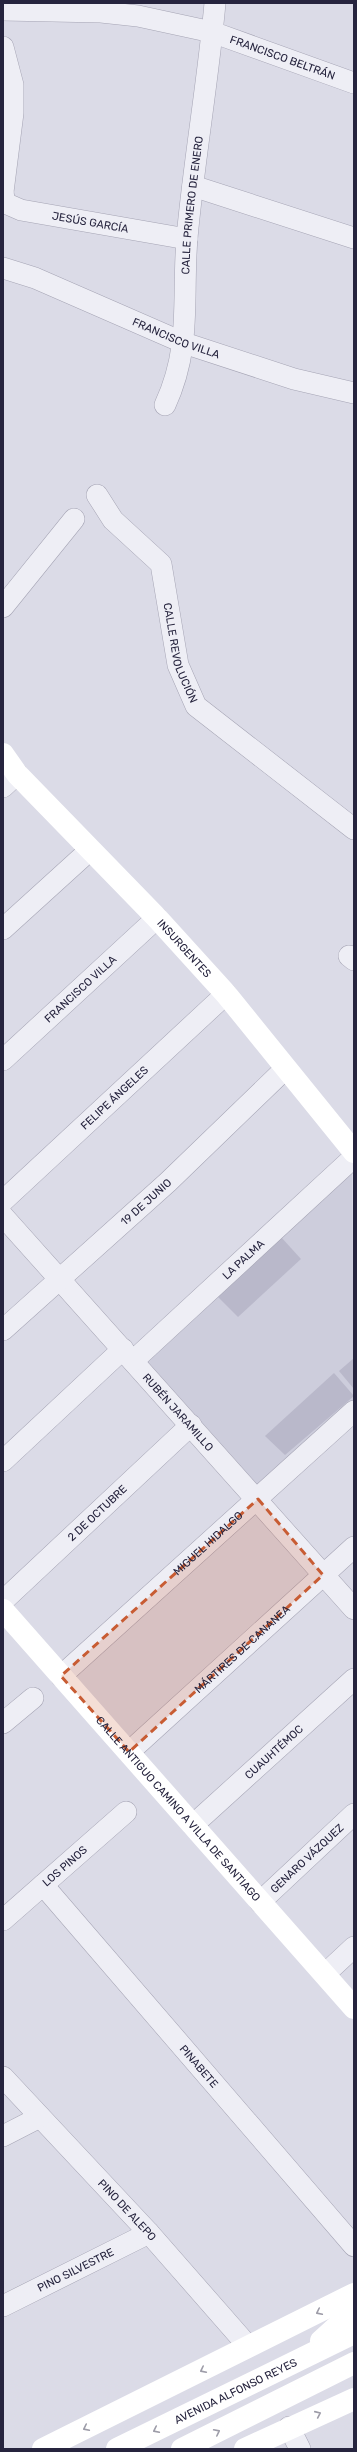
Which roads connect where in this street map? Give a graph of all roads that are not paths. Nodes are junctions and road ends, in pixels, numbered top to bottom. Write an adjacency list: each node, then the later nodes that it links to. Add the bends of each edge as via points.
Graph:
1 (215, 3): 3 (street, CALLE PRIMERO DE ENERO)
2 (3, 10): 3 (street, FRANCISCO BELTRÁN, via 131,15)
3 (212, 32): 5 (street, FRANCISCO BELTRÁN); 7 (street, CALLE PRIMERO DE ENERO)
4 (3, 47): 6 (street, JESÚS GARCÍA, via 13,85 13,113)
5 (354, 83)
6 (3, 183): 8 (street, JESÚS GARCÍA)
7 (193, 186): 9 (street); 10 (street, CALLE PRIMERO DE ENERO)
8 (3, 192): 10 (street, JESÚS GARCÍA, via 5,203 21,210)
9 (354, 238)
10 (187, 239): 12 (street, CALLE PRIMERO DE ENERO)
11 (3, 268): 12 (street, FRANCISCO VILLA, via 36,278)
12 (184, 343): 13 (street, FRANCISCO VILLA, via 294,379); 14 (street, CALLE PRIMERO DE ENERO, via 176,381)
13 (354, 393)
14 (165, 405)
15 (97, 495): 20 (street, CALLE REVOLUCIÓN, via 113,520 161,564 178,664 196,706)
16 (74, 519): 17 (street)
17 (3, 606)
18 (3, 754): 19 (street, INSURGENTES)
19 (10, 780): 21 (street, INSURGENTES)
20 (354, 830)
21 (90, 850): 22 (street, INSURGENTES); 23 (street)
22 (157, 918): 24 (street, INSURGENTES); 25 (street, FRANCISCO VILLA)
23 (3, 929)
24 (226, 994): 26 (street, INSURGENTES); 29 (street, FELIPE ÁNGELES)
25 (3, 1060)
26 (285, 1069): 27 (street, INSURGENTES); 31 (street, 19 DE JUNIO, via 168,1182)
27 (354, 1152)
28 (354, 1157): 33 (street, LA PALMA)
29 (3, 1201)
30 (3, 1216): 31 (street, RUBÉN JARAMILLO)
31 (59, 1278): 32 (street, 19 DE JUNIO); 33 (street, RUBÉN JARAMILLO)
32 (3, 1330)
33 (128, 1355): 35 (street, RUBÉN JARAMILLO); 36 (street, LA PALMA)
34 (354, 1411): 37 (street, MIGUEL HIDALGO)
35 (191, 1425): 37 (street, RUBÉN JARAMILLO); 40 (street, 2 DE OCTUBRE)
36 (3, 1461)
37 (258, 1499): 39 (street, RUBÉN JARAMILLO); 43 (street, MIGUEL HIDALGO)
38 (354, 1546): 39 (street, MÁRTIRES DE CANANEA)
39 (323, 1575): 41 (street, RUBÉN JARAMILLO); 47 (street, MÁRTIRES DE CANANEA)
40 (3, 1601)
41 (354, 1608)
42 (3, 1610): 43 (street, CALLE ANTIGUO CAMINO A VILLA DE SANTIAGO)
43 (61, 1676): 47 (street, CALLE ANTIGUO CAMINO A VILLA DE SANTIAGO)
44 (354, 1678): 50 (street, CUAUHTÉMOC)
45 (33, 1698): 46 (street)
46 (3, 1723)
47 (129, 1752): 50 (street, CALLE ANTIGUO CAMINO A VILLA DE SANTIAGO)
48 (126, 1812): 51 (street, LOS PINOS)
49 (354, 1814): 52 (street, GENARO VÁZQUEZ)
50 (194, 1825): 52 (street, CALLE ANTIGUO CAMINO A VILLA DE SANTIAGO)
51 (43, 1885): 53 (street, LOS PINOS); 61 (street, PINABETE)
52 (260, 1902): 55 (street, CALLE ANTIGUO CAMINO A VILLA DE SANTIAGO)
53 (3, 1920)
54 (354, 1947): 55 (street)
55 (325, 1974): 56 (street, CALLE ANTIGUO CAMINO A VILLA DE SANTIAGO)
56 (354, 2008)
57 (3, 2077): 58 (street, PINO DE ALEPO)
58 (40, 2117): 59 (street); 60 (street, PINO DE ALEPO)
59 (3, 2136)
60 (149, 2233): 63 (street, PINO SILVESTRE); 66 (street, PINO DE ALEPO)
61 (354, 2246)
62 (354, 2294): 66 (street, one-way to 66)
63 (3, 2306)
64 (354, 2311): 67 (street)
65 (354, 2333): 67 (street, AVENIDA ALFONSO REYES)
66 (248, 2346): 71 (street, one-way to 71)
67 (308, 2356): 72 (street, AVENIDA ALFONSO REYES, one-way to 72)
68 (354, 2363): 73 (street, one-way to 68)
69 (354, 2399): 70 (street, one-way to 69)
70 (289, 2427): 74 (street); 75 (street)
71 (44, 2449)
72 (117, 2449)
73 (182, 2449)
74 (245, 2449)
75 (300, 2449)

